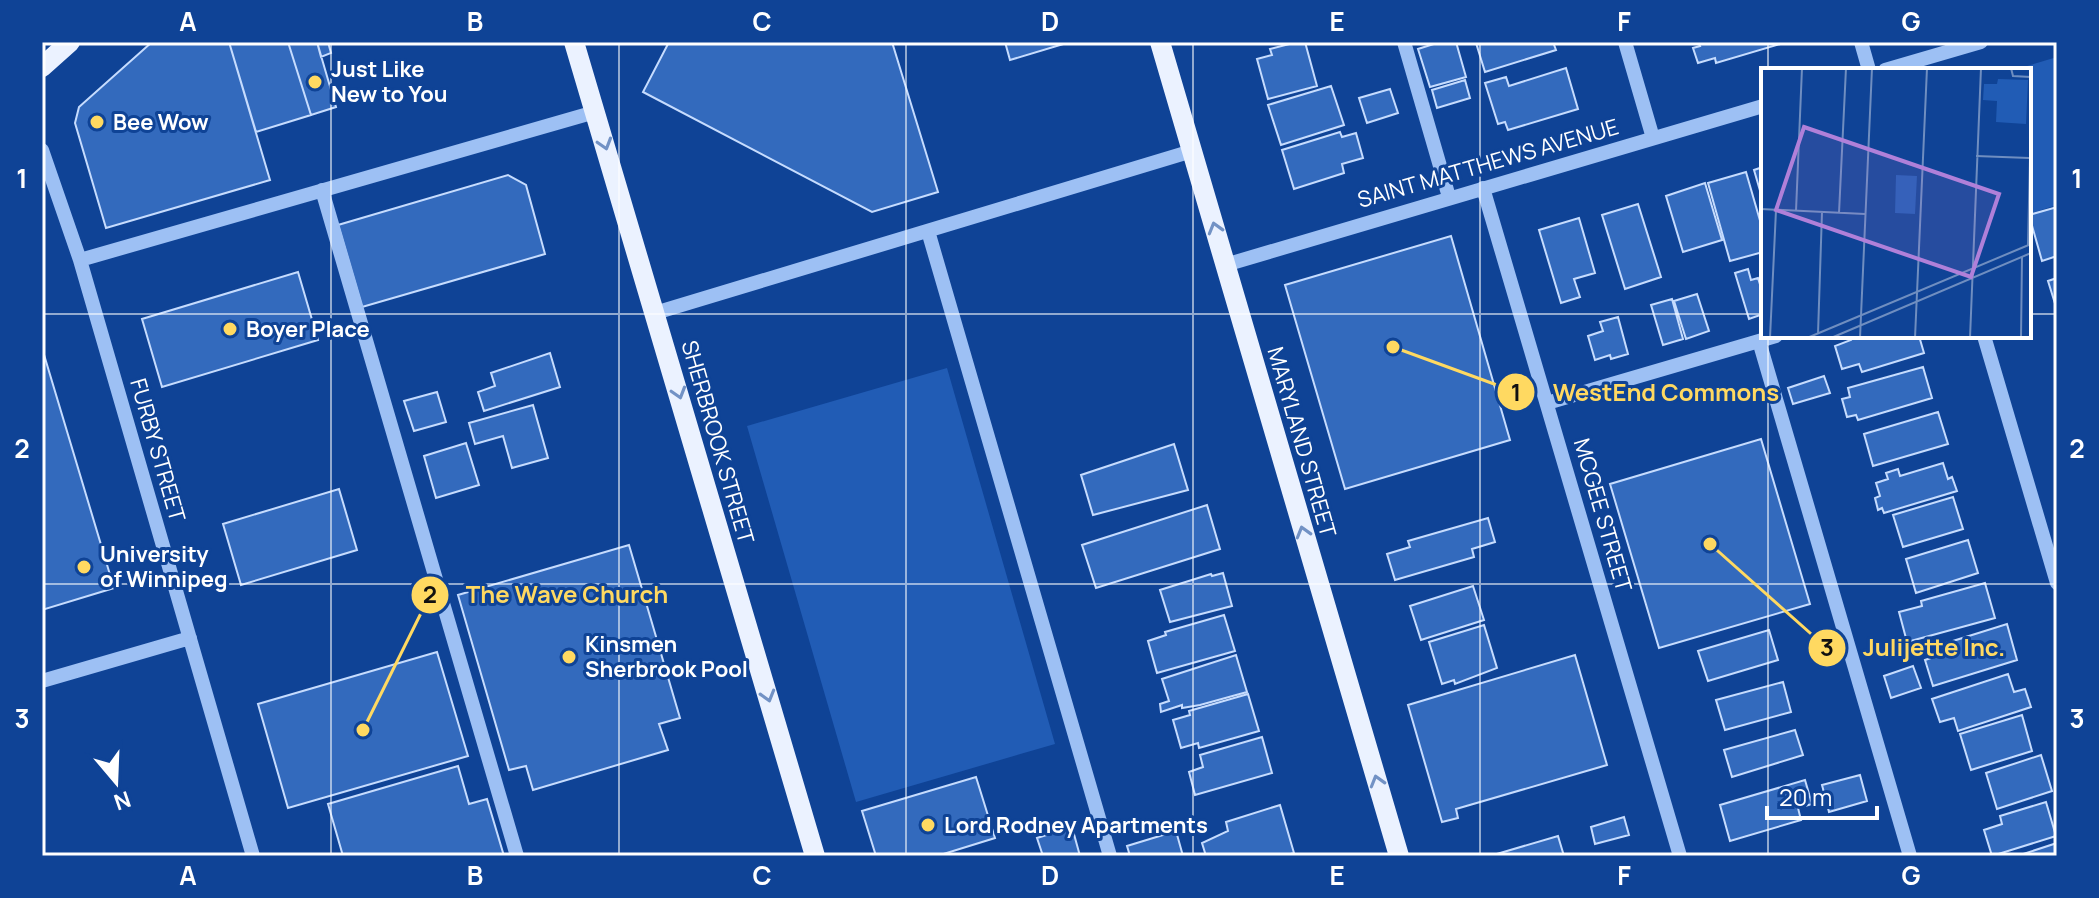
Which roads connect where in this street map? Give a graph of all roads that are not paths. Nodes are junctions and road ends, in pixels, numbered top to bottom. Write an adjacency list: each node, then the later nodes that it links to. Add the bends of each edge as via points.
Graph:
1 (70, 42): 8 (main road)
2 (574, 42): 12 (main road, SHERBROOK STREET)
3 (1160, 42): 15 (main road, MARYLAND STREET)
4 (1404, 42): 18 (street)
5 (1625, 42): 13 (street)
6 (1861, 42): 9 (street)
7 (1981, 42): 10 (street)
8 (42, 67)
9 (1868, 68)
10 (1903, 68)
11 (1761, 107): 13 (street, SAINT MATTHEWS AVENUE)
12 (595, 112): 17 (street); 22 (main road, SHERBROOK STREET, one-way to 22)
13 (1653, 138): 16 (street, SAINT MATTHEWS AVENUE)
14 (42, 150): 20 (street, FURBY STREET)
15 (1192, 151): 19 (street); 21 (main road, MARYLAND STREET, one-way to 15)
16 (1483, 188): 18 (street, SAINT MATTHEWS AVENUE); 26 (street, MCGEE STREET)
17 (322, 190): 20 (street); 31 (street)
18 (1449, 197): 21 (street, SAINT MATTHEWS AVENUE)
19 (928, 231): 22 (street); 33 (street)
20 (80, 260): 28 (street, FURBY STREET)
21 (1225, 265): 34 (main road, MARYLAND STREET, one-way to 21)
22 (655, 313): 32 (main road, SHERBROOK STREET, one-way to 32)
23 (1769, 338): 25 (street)
24 (1985, 338): 27 (street)
25 (1759, 341): 26 (street); 36 (street)
26 (1547, 403): 35 (street, MCGEE STREET)
27 (2057, 583)
28 (190, 638): 29 (street); 30 (street, FURBY STREET)
29 (42, 681)
30 (253, 856)
31 (517, 856)
32 (815, 856)
33 (1110, 856)
34 (1399, 856)
35 (1680, 856)
36 (1910, 856)

